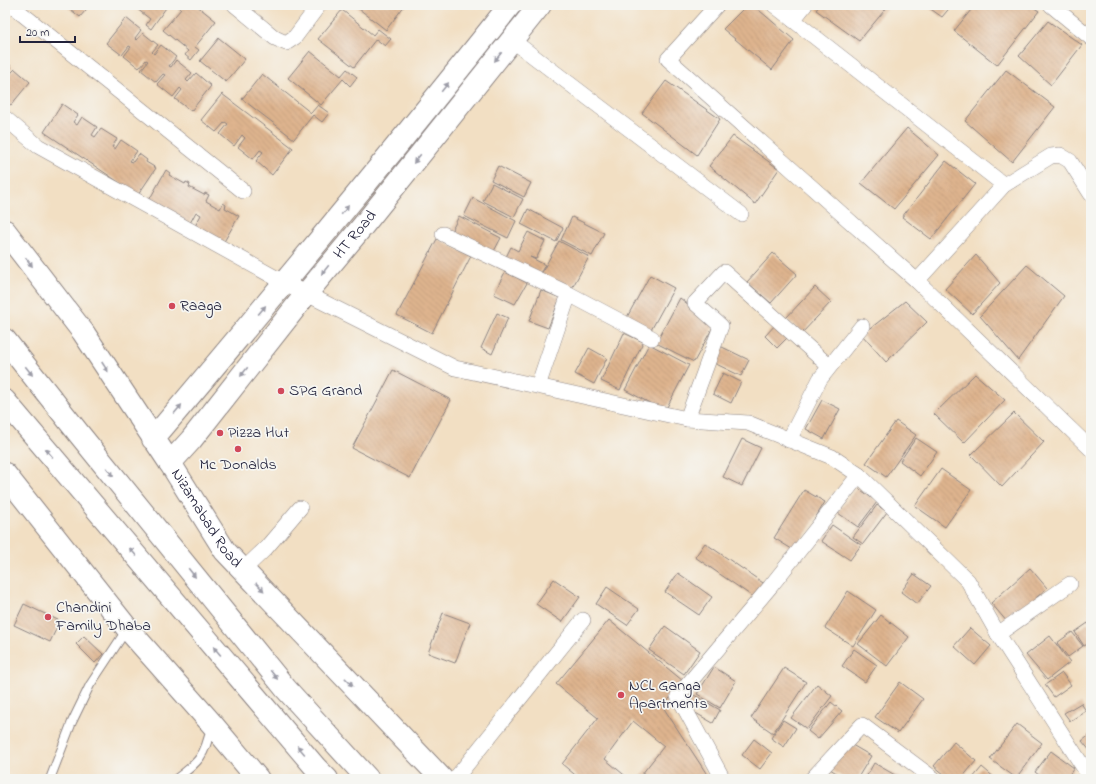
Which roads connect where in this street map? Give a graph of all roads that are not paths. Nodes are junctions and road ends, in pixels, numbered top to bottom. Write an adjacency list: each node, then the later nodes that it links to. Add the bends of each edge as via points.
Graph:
1 (11, 5): 17 (street)
2 (235, 5): 3 (street, via 275,38 286,43 295,37)
3 (318, 5)
4 (510, 5): 13 (main road, HT Road, one-way to 4)
5 (540, 5): 12 (main road, HT Road)
6 (717, 5): 22 (street, via 668,58)
7 (774, 5): 10 (street)
8 (805, 5): 10 (street)
9 (1051, 5): 11 (street)
10 (794, 20): 16 (street)
11 (1091, 38)
12 (512, 40): 15 (main road, HT Road, one-way to 15); 19 (street)
13 (430, 105): 15 (main road); 23 (main road, HT Road, one-way to 13)
14 (5, 118): 23 (street, via 38,146)
15 (448, 120): 24 (main road, HT Road, one-way to 24)
16 (1004, 185): 18 (street, via 1051,156 1060,156 1070,161); 22 (street)
17 (243, 191)
18 (1091, 194)
19 (741, 214)
20 (5, 231): 33 (main road, Nizamabad Road, one-way to 33, via 83,332)
21 (443, 234): 25 (street)
22 (917, 281): 35 (street)
23 (285, 283): 24 (street); 33 (main road, HT Road, one-way to 23)
24 (306, 294): 30 (street, via 455,368); 36 (main road, HT Road, one-way to 36)
25 (569, 294): 27 (street); 30 (street)
26 (862, 326): 29 (street)
27 (652, 338)
28 (5, 340): 50 (main road, one-way to 50, via 286,690)
29 (829, 366): 32 (street, via 724,272 695,303 721,326); 34 (street)
30 (538, 386): 32 (street)
31 (5, 401): 49 (main road, one-way to 31)
32 (687, 419): 34 (street, via 748,423)
33 (153, 439): 36 (main road, Nizamabad Road)
34 (788, 440): 38 (street, via 832,457)
35 (1091, 449)
36 (170, 463): 40 (main road, Nizamabad Road, via 225,551)
37 (5, 474): 43 (main road)
38 (859, 475): 44 (street, via 968,581); 53 (street, via 770,587 678,696)
39 (300, 508): 40 (street, via 266,548)
40 (243, 570): 51 (main road, Nizamabad Road, one-way to 51)
41 (1070, 584): 44 (street)
42 (583, 620): 52 (street)
43 (127, 628): 45 (main road); 46 (lane, via 90,685 72,722)
44 (998, 634): 56 (street)
45 (212, 724): 47 (lane, via 205,751 193,767); 48 (main road)
46 (50, 779)
47 (176, 779)
48 (258, 779)
49 (328, 779)
50 (368, 779)
51 (442, 779)
52 (455, 779)
53 (723, 779)
54 (812, 779): 55 (street, via 862,725)
55 (934, 779)
56 (1091, 779)

